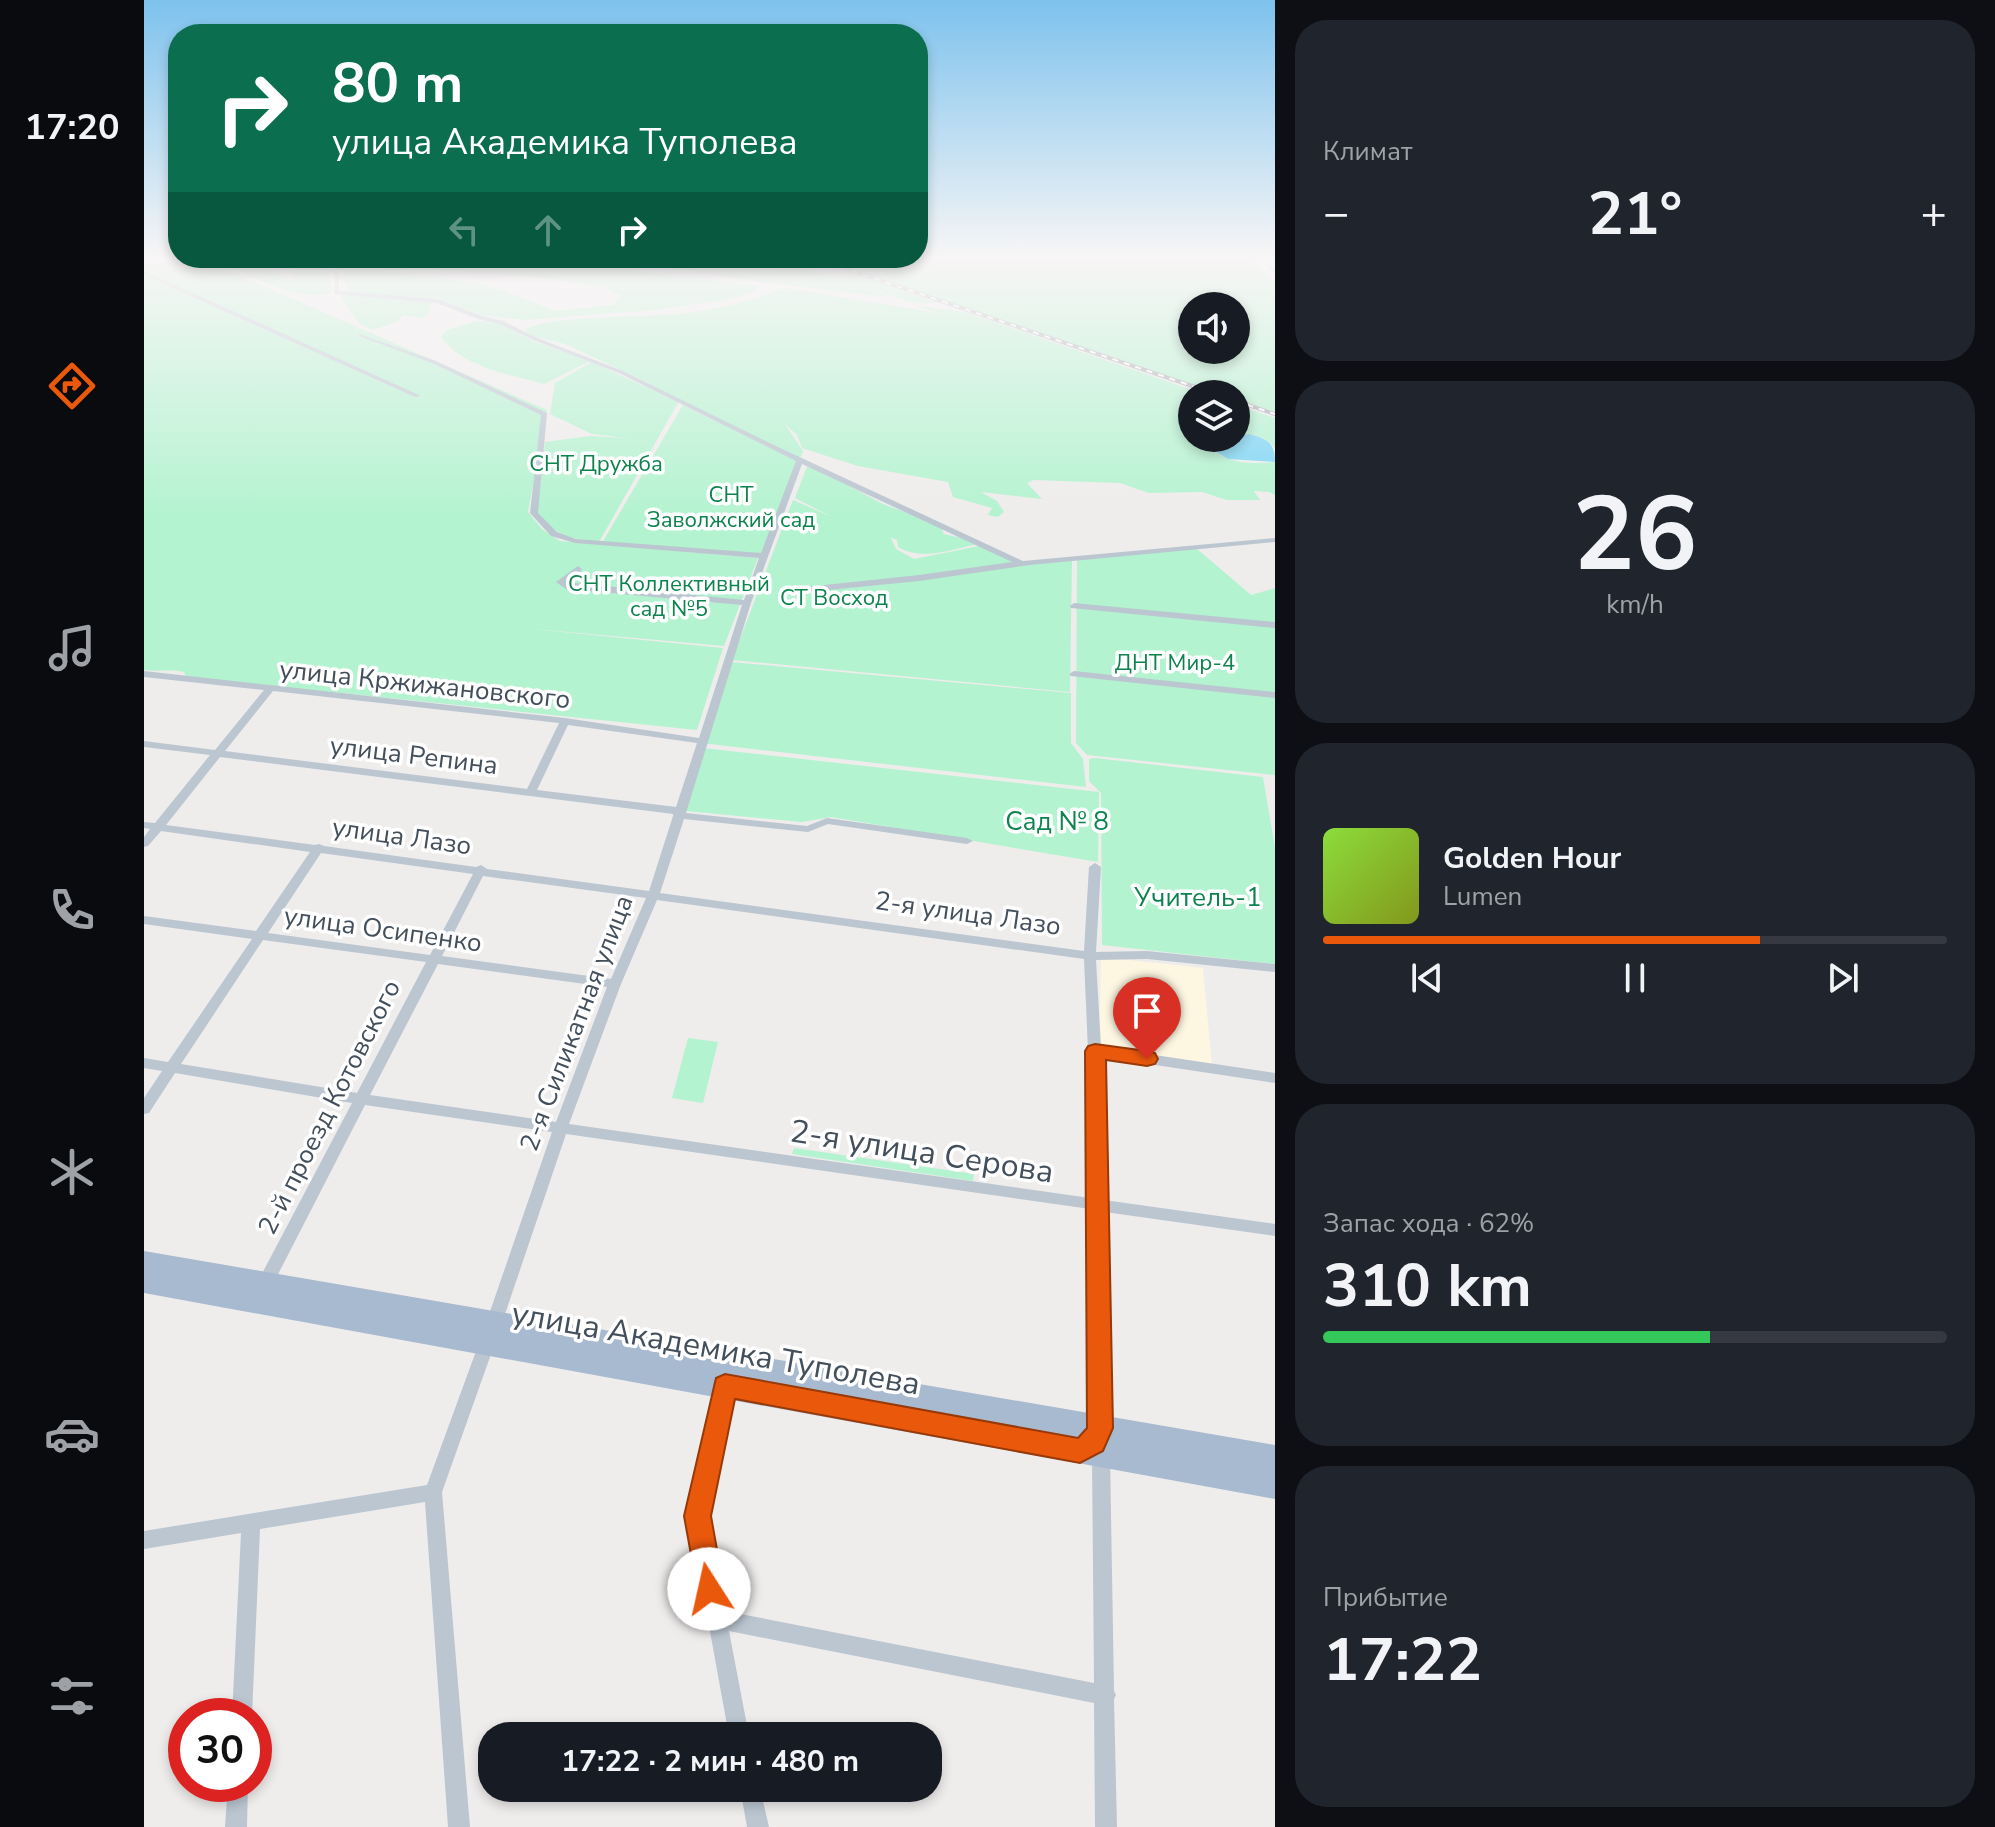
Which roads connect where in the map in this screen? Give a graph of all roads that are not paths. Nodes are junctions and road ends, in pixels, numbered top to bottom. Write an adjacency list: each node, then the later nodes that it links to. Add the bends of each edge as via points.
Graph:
1 (302, 344): 4 (street)
2 (386, 344): 7 (street, via 545,414 534,513 559,538)
3 (552, 344): 5 (street, via 621,372)
4 (417, 396)
5 (800, 460): 7 (street, 2-я Силикатная улица); 8 (street)
6 (1275, 540): 8 (street)
7 (763, 556): 11 (street, 2-я Силикатная улица)
8 (1021, 563): 10 (street)
9 (578, 569): 11 (street, via 560,582)
10 (799, 590)
11 (747, 603): 19 (street, 2-я Силикатная улица)
12 (1074, 606): 13 (street)
13 (1275, 625)
14 (144, 674): 16 (street, улица Кржижановского)
15 (1074, 674): 17 (street)
16 (270, 689): 18 (street, улица Кржижановского); 21 (street)
17 (1275, 695)
18 (565, 721): 19 (street, улица Кржижановского); 22 (street)
19 (701, 741): 23 (street, 2-я Силикатная улица)
20 (144, 744): 21 (street, улица Репина)
21 (219, 752): 22 (street, улица Репина); 25 (street)
22 (531, 792): 23 (street, улица Репина)
23 (678, 813): 26 (street, улица Репина, via 808,829 827,821); 31 (street, 2-я Силикатная улица)
24 (144, 825): 25 (street, улица Лазо)
25 (159, 827): 27 (street); 28 (street, улица Лазо)
26 (967, 841)
27 (144, 844)
28 (319, 847): 30 (street, улица Лазо); 33 (street)
29 (1095, 867): 34 (street)
30 (481, 869): 31 (street, улица Лазо); 35 (street, 2-й проезд Котовского)
31 (654, 894): 34 (street, 2-я улица Лазо); 37 (street, 2-я Силикатная улица)
32 (144, 920): 33 (street, улица Осипенко)
33 (258, 936): 35 (street, улица Осипенко); 40 (street)
34 (1090, 956): 36 (street, 2-я улица Лазо, via 1147,955); 38 (street)
35 (433, 960): 37 (street, улица Осипенко); 42 (street, 2-й проезд Котовского)
36 (1275, 968)
37 (615, 984): 44 (street, 2-я Силикатная улица)
38 (1095, 1051): 41 (street); 45 (street)
39 (144, 1063): 40 (street, 2-я улица Серова)
40 (172, 1067): 42 (street, 2-я улица Серова); 43 (street)
41 (1275, 1078)
42 (360, 1099): 44 (street, 2-я улица Серова); 49 (street, 2-й проезд Котовского)
43 (144, 1109)
44 (561, 1127): 45 (street, 2-я улица Серова); 50 (street, 2-я Силикатная улица)
45 (1097, 1205): 46 (street, 2-я улица Серова); 52 (street)
46 (1275, 1230)
47 (144, 1262): 49 (main road, улица Академика Туполева)
48 (144, 1282): 50 (main road, улица Академика Туполева)
49 (265, 1283): 50 (main road, улица Академика Туполева)
50 (491, 1333): 51 (main road, улица Академика Туполева); 52 (main road, улица Академика Туполева); 55 (street, 2-я Силикатная улица)
51 (725, 1386): 52 (main road, улица Академика Туполева); 58 (street, via 698,1516)
52 (1102, 1442): 53 (main road, улица Академика Туполева); 54 (main road, улица Академика Туполева); 59 (street)
53 (1275, 1459)
54 (1275, 1485)
55 (433, 1492): 56 (street); 65 (street, 2-я Силикатная улица)
56 (251, 1521): 57 (street); 60 (street)
57 (144, 1540)
58 (715, 1619): 59 (street); 61 (street)
59 (1106, 1695): 67 (street)
60 (243, 1698)
61 (736, 1722)
62 (237, 1802): 64 (street)
63 (753, 1802): 66 (street)
64 (236, 1827)
65 (459, 1827)
66 (758, 1827)
67 (1106, 1827)

